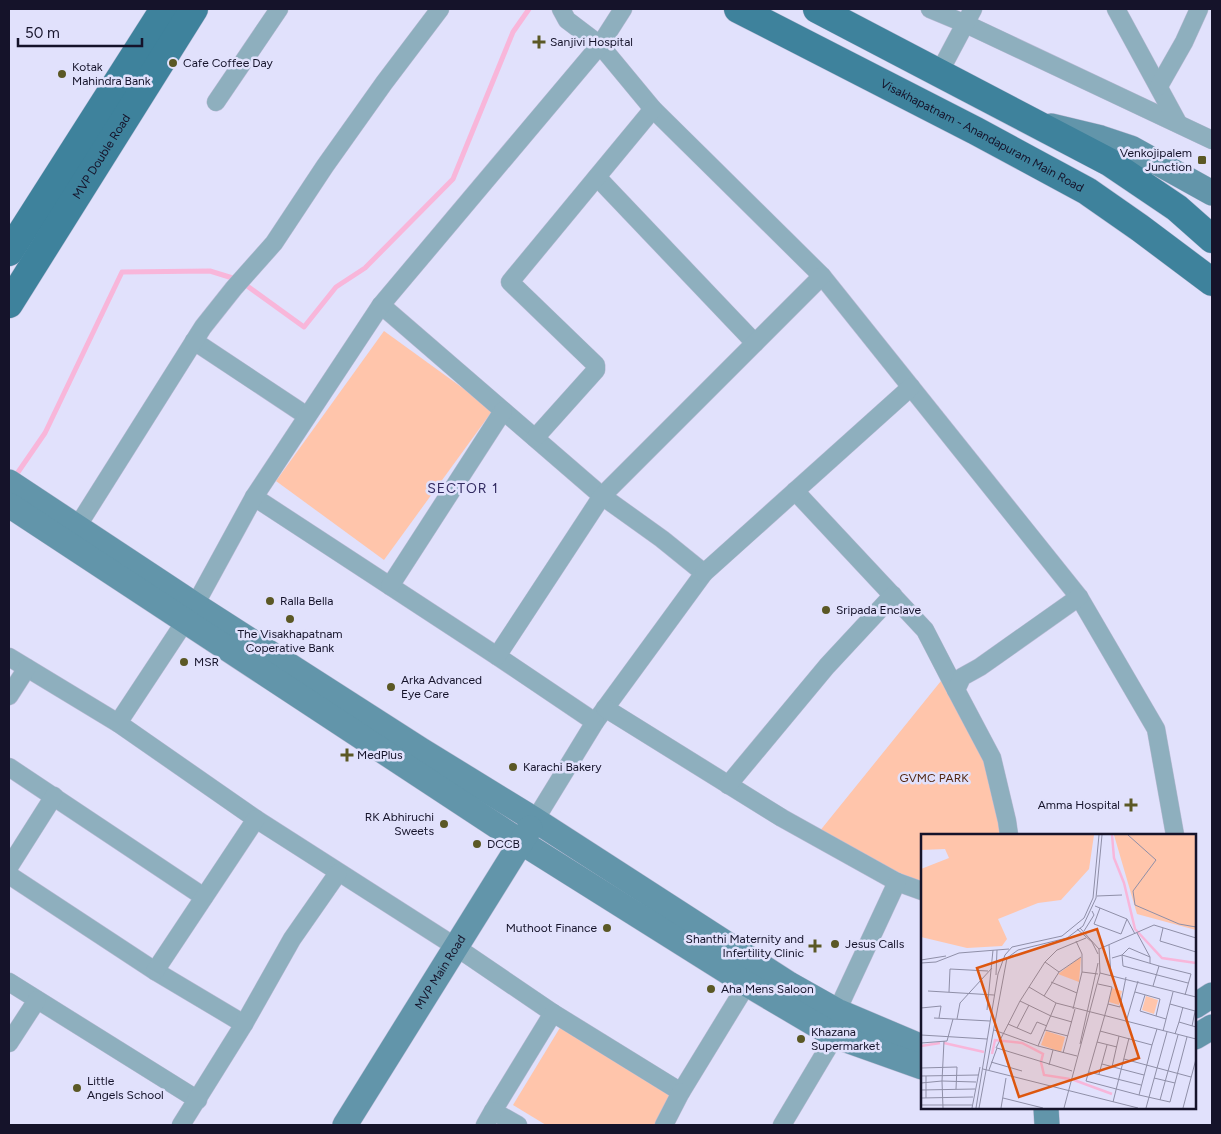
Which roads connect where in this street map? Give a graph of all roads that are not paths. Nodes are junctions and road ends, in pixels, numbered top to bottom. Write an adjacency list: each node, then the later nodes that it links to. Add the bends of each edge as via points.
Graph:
1 (164, 9): 21 (main road, MVP Double Road)
2 (194, 9): 21 (main road, MVP Double Road)
3 (279, 9): 16 (street)
4 (440, 9): 30 (street, via 330,158 274,243 234,288)
5 (561, 9): 13 (street, via 568,20)
6 (623, 9): 13 (street)
7 (738, 9): 27 (main road, Visakhapatnam - Anandapuram Main Road, via 1087,191)
8 (817, 9): 14 (main road)
9 (930, 9): 12 (street)
10 (1116, 9): 15 (street)
11 (1199, 9): 15 (street)
12 (970, 16): 14 (street); 19 (street)
13 (600, 45): 17 (street); 29 (street)
14 (939, 73): 18 (main road)
15 (1159, 86): 19 (street)
16 (216, 102)
17 (653, 109): 22 (street); 26 (street)
18 (1034, 122): 23 (street, via 1132,148); 24 (main road, via 1109,162 1177,208)
19 (1178, 124): 20 (street)
20 (1212, 140)
21 (93, 145): 25 (main road, MVP Double Road); 28 (main road, MVP Double Road)
22 (597, 177): 31 (street); 35 (street, via 510,282 596,365 596,370)
23 (1212, 193)
24 (1212, 239)
25 (9, 252)
26 (822, 276): 31 (street); 32 (street)
27 (1212, 282)
28 (10, 301)
29 (381, 305): 33 (street); 34 (street)
30 (194, 342): 34 (street); 41 (street)
31 (755, 343): 38 (street)
32 (911, 387): 37 (street); 45 (street)
33 (503, 411): 35 (street); 43 (street)
34 (307, 416): 39 (street)
35 (535, 438): 38 (street)
36 (9, 482): 41 (street)
37 (795, 492): 42 (street); 44 (street)
38 (602, 496): 42 (street); 47 (street)
39 (254, 498): 43 (street); 46 (street)
40 (9, 505): 46 (street)
41 (78, 527): 46 (street)
42 (704, 573): 52 (street)
43 (390, 586): 47 (street)
44 (893, 596): 50 (street, via 925,630); 55 (street, via 826,666)
45 (1079, 597): 50 (street, via 962,677); 60 (street, via 1156,729)
46 (190, 613): 53 (street); 58 (street); 61 (street)
47 (497, 656): 52 (street)
48 (9, 657): 49 (street)
49 (27, 668): 51 (street); 53 (street)
50 (956, 690): 59 (street, via 992,758)
51 (9, 696)
52 (600, 715): 55 (street); 58 (street)
53 (118, 723): 57 (street)
54 (9, 767): 56 (street)
55 (728, 785): 65 (street)
56 (54, 796): 62 (street); 67 (street)
57 (256, 819): 63 (street); 67 (street)
58 (535, 820): 61 (street, MVP Main Road); 77 (street, via 789,984)
59 (1009, 834)
60 (1175, 834)
61 (521, 842): 68 (street, MVP Main Road); 71 (street)
62 (9, 867)
63 (338, 873): 68 (street); 76 (street, via 292,939)
64 (9, 875): 69 (street)
65 (897, 882): 66 (street); 77 (street)
66 (921, 890)
67 (204, 898): 69 (street)
68 (456, 947): 75 (street); 87 (street, MVP Main Road)
69 (155, 972): 76 (street)
70 (9, 982): 73 (street)
71 (747, 984): 77 (street); 83 (street)
72 (1212, 995): 74 (street)
73 (37, 1000): 80 (street); 84 (street)
74 (1196, 1005)
75 (553, 1013): 83 (street); 86 (street)
76 (244, 1024): 84 (street)
77 (836, 1024): 81 (street); 82 (street); 91 (street)
78 (1212, 1027): 79 (street)
79 (1196, 1036)
80 (9, 1043)
81 (921, 1047)
82 (921, 1066)
83 (681, 1092): 90 (street)
84 (198, 1100): 88 (street)
85 (1046, 1109): 92 (street)
86 (489, 1118): 89 (street)
87 (350, 1123)
88 (181, 1125)
89 (518, 1125)
90 (664, 1125)
91 (783, 1125)
92 (1047, 1125)

